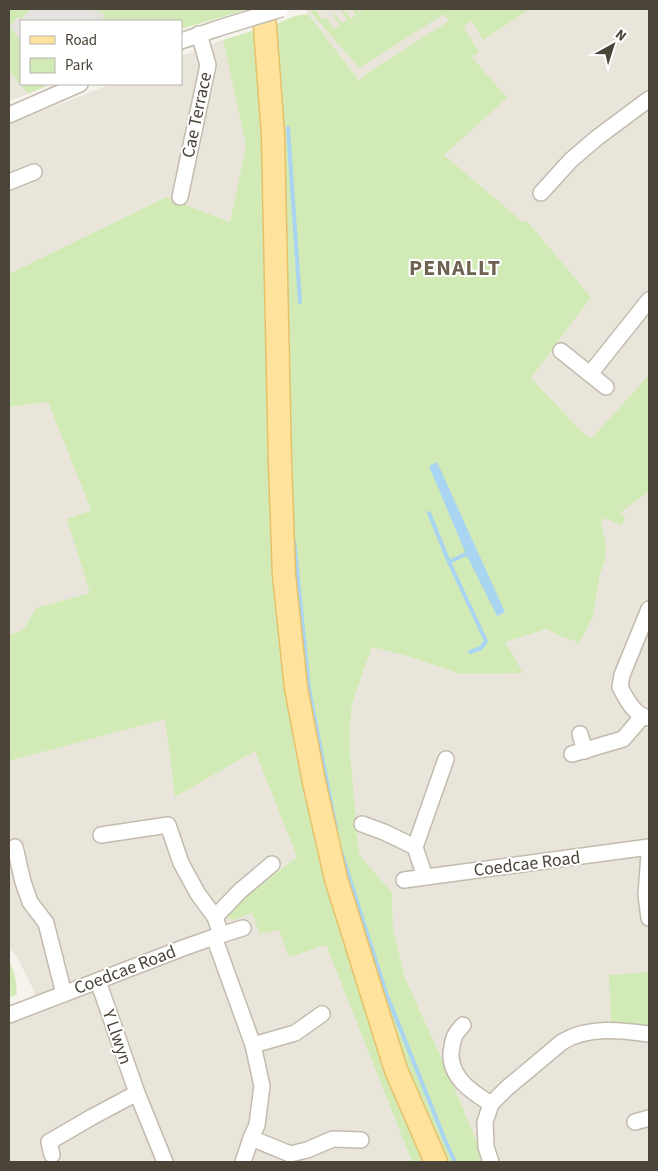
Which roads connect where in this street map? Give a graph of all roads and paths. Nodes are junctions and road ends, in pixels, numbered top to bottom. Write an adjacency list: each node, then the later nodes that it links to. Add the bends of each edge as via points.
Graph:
1 (262, 9): 47 (main road, via 273,134 284,575 296,688 336,879 396,1070)
2 (281, 9): 3 (street, bridge)
3 (199, 34): 4 (street); 11 (street, Cae Terrace, via 208,65)
4 (182, 41)
5 (78, 85): 7 (street)
6 (649, 99): 10 (street, via 571,160)
7 (9, 115)
8 (34, 172): 9 (street)
9 (9, 182)
10 (540, 193)
11 (180, 197)
12 (649, 300): 14 (street)
13 (561, 351): 14 (street)
14 (590, 374): 15 (street)
15 (606, 387)
16 (649, 610): 17 (street, via 620,687 633,708)
17 (646, 718): 18 (street, via 623,739 578,753)
18 (580, 734)
19 (446, 759): 23 (street)
20 (362, 824): 23 (street)
21 (101, 835): 29 (street, via 168,825 181,863)
22 (16, 845): 34 (street, via 23,882 30,902 46,923)
23 (415, 847): 27 (street)
24 (649, 847): 27 (street, Coedcae Road)
25 (649, 854): 30 (street, via 646,895)
26 (272, 864): 29 (street)
27 (425, 877): 28 (street, Coedcae Road)
28 (404, 880)
29 (215, 916): 32 (street)
30 (649, 918)
31 (243, 928): 32 (street, Coedcae Road)
32 (217, 936): 33 (street, Coedcae Road); 39 (street)
33 (98, 981): 34 (street, Coedcae Road); 40 (street, Y Llwyn)
34 (64, 994): 36 (street, Coedcae Road)
35 (322, 1014): 39 (street, via 296,1033)
36 (9, 1015)
37 (453, 1031): 41 (street, via 451,1058 454,1069 472,1092)
38 (649, 1034): 41 (street, via 600,1030 571,1037)
39 (254, 1045): 42 (street, via 262,1086 257,1125)
40 (137, 1093): 44 (street, via 92,1117); 45 (street, Y Llwyn)
41 (491, 1104): 48 (street, via 485,1122 486,1147)
42 (251, 1138): 43 (street, via 290,1154 333,1138); 46 (street)
43 (362, 1140)
44 (46, 1148)
45 (165, 1162)
46 (242, 1162)
47 (436, 1162)
48 (491, 1162)

